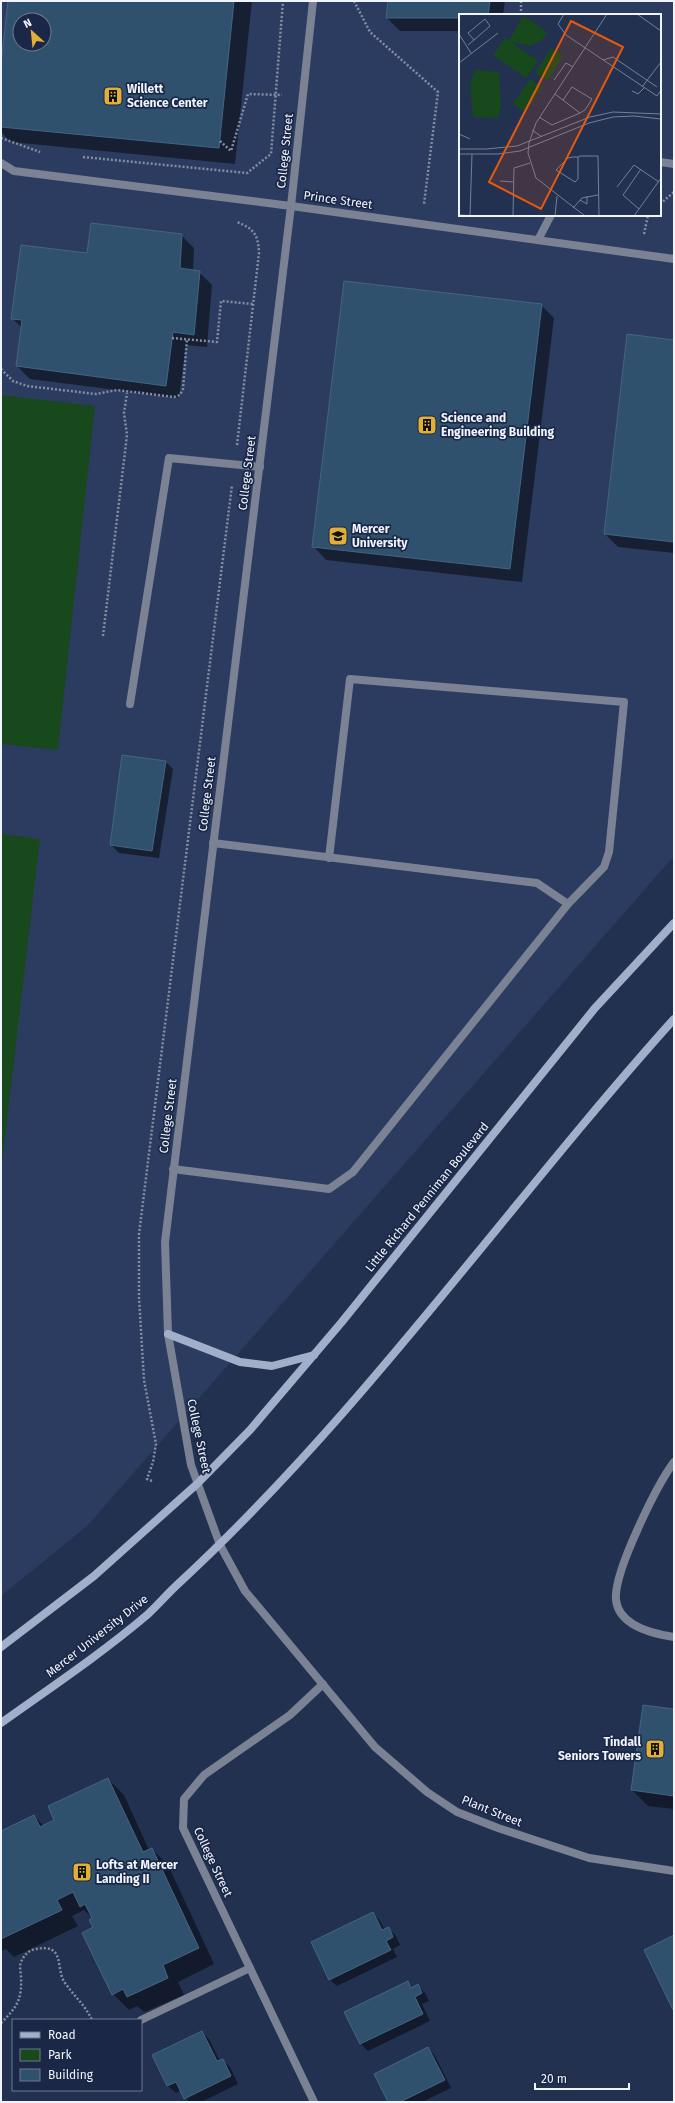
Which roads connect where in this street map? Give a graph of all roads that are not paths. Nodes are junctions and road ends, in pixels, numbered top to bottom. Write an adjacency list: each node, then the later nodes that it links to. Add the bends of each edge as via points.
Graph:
1 (313, 1): 5 (street, College Street)
2 (661, 162): 4 (street)
3 (1, 163): 5 (street, Prince Street, via 14,171)
4 (674, 164)
5 (291, 206): 7 (street, Prince Street); 9 (street, College Street)
6 (550, 216): 7 (street)
7 (538, 240): 8 (street, Prince Street)
8 (674, 259)
9 (260, 467): 10 (street, via 168,458); 11 (street, College Street)
10 (130, 704)
11 (213, 844): 12 (street); 16 (street, College Street)
12 (329, 858): 13 (street, via 537,883); 13 (street, via 350,679 624,702 609,852 604,867)
13 (568, 904): 16 (street, via 353,1172 344,1179 329,1188)
14 (674, 923): 18 (street, Little Richard Penniman Boulevard, via 595,1008)
15 (674, 1019): 21 (street, via 622,1077 356,1399 291,1472)
16 (173, 1168): 17 (street, College Street, via 165,1242)
17 (168, 1334): 18 (street, via 246,1363 272,1366); 20 (street, College Street, via 180,1412)
18 (314, 1355): 20 (street, Little Richard Penniman Boulevard, via 250,1430)
19 (674, 1462): 22 (street, via 663,1478 628,1551 618,1583 616,1600 619,1609 639,1628)
20 (197, 1484): 21 (street, College Street); 23 (street, via 94,1576)
21 (220, 1545): 24 (street, College Street, via 245,1591); 25 (street, Mercer University Drive, via 148,1614 70,1675)
22 (674, 1637)
23 (1, 1647)
24 (323, 1684): 26 (street, Plant Street, via 376,1747 427,1792 457,1812 589,1858); 27 (street, College Street, via 290,1715 204,1774 184,1799 183,1828)
25 (1, 1723)
26 (674, 1871)
27 (250, 1968): 28 (street); 29 (street, College Street)
28 (142, 2020)
29 (314, 2102)

